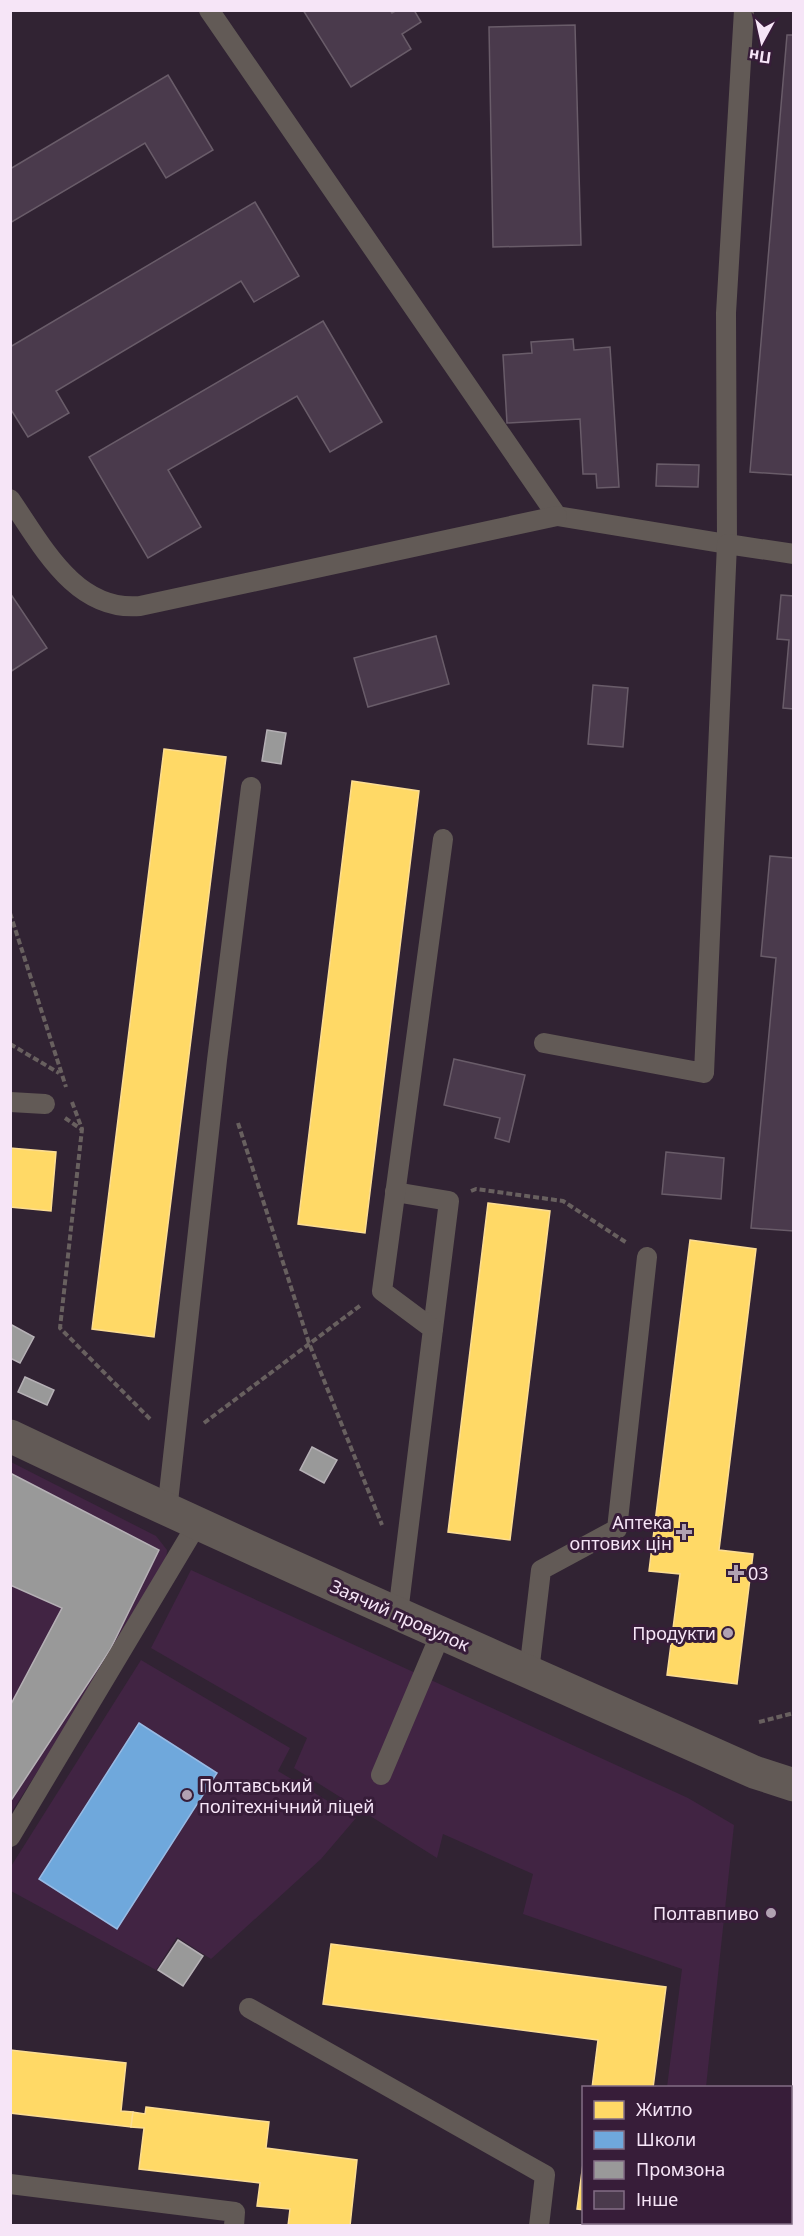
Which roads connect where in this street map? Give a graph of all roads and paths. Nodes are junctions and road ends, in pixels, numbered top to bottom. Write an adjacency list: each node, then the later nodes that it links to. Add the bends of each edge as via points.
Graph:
1 (209, 10): 4 (lane)
2 (744, 10): 5 (lane, via 726,313)
3 (10, 499): 4 (lane, via 70,580 97,599 125,608)
4 (557, 516): 5 (lane)
5 (727, 544): 6 (lane); 9 (lane, via 704,1073)
6 (794, 554)
7 (251, 787): 23 (lane)
8 (443, 840): 15 (lane)
9 (544, 1043)
10 (10, 1044): 11 (path)
11 (60, 1073)
12 (10, 1102): 13 (lane)
13 (45, 1104)
14 (236, 1116): 21 (path)
15 (395, 1192): 16 (lane); 18 (lane)
16 (449, 1200): 17 (path, via 476,1188 563,1201); 20 (lane)
17 (647, 1257): 29 (lane, via 617,1529 541,1570)
18 (382, 1291): 20 (lane); 21 (path)
19 (60, 1328): 23 (path)
20 (433, 1329): 26 (lane)
21 (309, 1343): 23 (path); 26 (path)
22 (10, 1436): 24 (street, Заячий провулок)
23 (175, 1445): 24 (lane)
24 (167, 1511): 25 (street, Заячий провулок)
25 (197, 1524): 27 (street, Заячий провулок); 34 (lane)
26 (402, 1576): 27 (lane)
27 (398, 1613): 28 (street, Заячий провулок)
28 (441, 1633): 29 (street, Заячий провулок); 32 (lane)
29 (530, 1672): 33 (street, Заячий провулок, via 754,1772)
30 (794, 1713): 31 (path)
31 (759, 1722)
32 (381, 1775)
33 (794, 1785)
34 (10, 1838)
35 (249, 2008): 38 (lane, via 544,2175)
36 (10, 2184): 37 (lane, via 235,2212)
37 (234, 2226)
38 (539, 2226)

